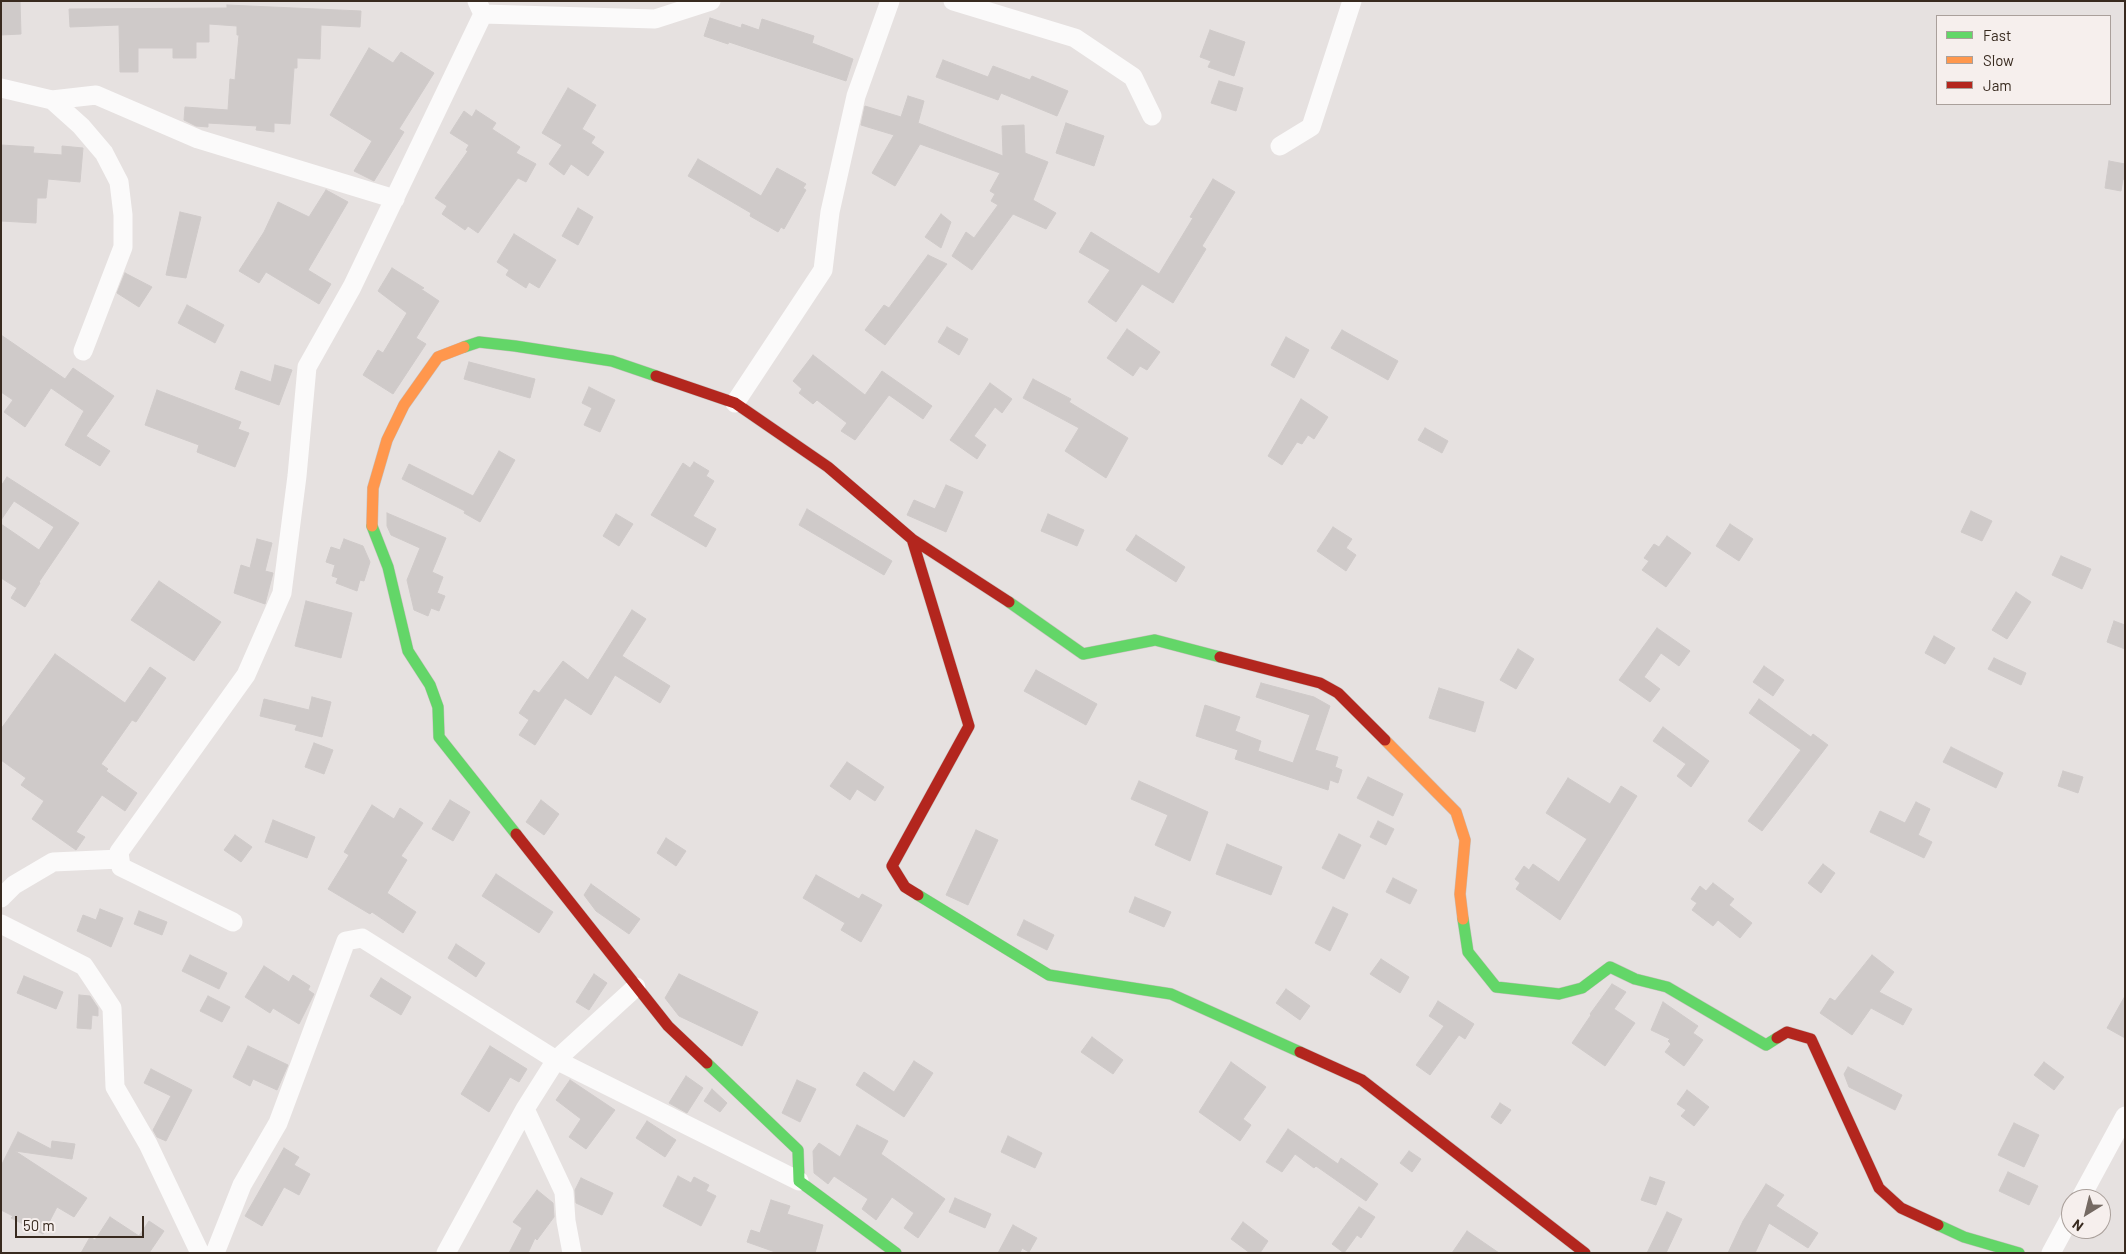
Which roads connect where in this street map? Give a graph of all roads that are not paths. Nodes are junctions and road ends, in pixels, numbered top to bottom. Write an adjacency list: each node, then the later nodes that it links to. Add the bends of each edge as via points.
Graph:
1 (712, 1): 5 (street, via 655,19)
2 (890, 1): 12 (street, via 856,96 830,212 823,270)
3 (953, 1): 8 (street, via 1074,38 1133,77)
4 (1352, 1): 9 (street, via 1311,127)
5 (480, 8): 10 (street)
6 (1, 88): 7 (street)
7 (52, 100): 10 (street, via 96,95 198,139); 11 (street, via 104,153 119,182 123,247)
8 (1152, 116)
9 (1280, 146)
10 (395, 199): 14 (street, via 352,288 307,367 282,593 246,675 119,852)
11 (83, 351)
12 (735, 404): 13 (street, via 828,467); 18 (street, via 612,362 479,342 438,357 404,405 387,440 373,488 372,529 388,567 408,651 430,685 435,700 439,737)
13 (912, 539): 30 (street, via 969,726 892,866 905,887 1049,975 1171,994 1362,1080); 31 (street, via 1037,620 1083,654 1155,640 1320,683 1338,693 1456,812 1466,840 1460,894 1468,952 1496,987 1559,994 1582,988 1610,966 1636,979 1667,987 1766,1045 1787,1032 1811,1039 1879,1188 1901,1208 1964,1237)
14 (120, 859): 15 (street, via 53,862 14,885); 16 (street, via 121,867)
15 (1, 898)
16 (233, 922)
17 (1, 924): 25 (street, via 84,966 112,1008 115,1087 148,1144)
18 (636, 987): 19 (street); 22 (street, via 668,1026 798,1150)
19 (556, 1060): 20 (street); 22 (street); 26 (street, via 362,938 346,942 278,1124 242,1185)
20 (525, 1109): 27 (street); 28 (street, via 564,1192)
21 (2125, 1116): 23 (street)
22 (799, 1181): 29 (street)
23 (2085, 1189)
24 (2061, 1234): 32 (street)
25 (200, 1253)
26 (215, 1253)
27 (446, 1253)
28 (572, 1253)
29 (896, 1253)
30 (1585, 1253)
31 (2019, 1253)
32 (2051, 1253)

